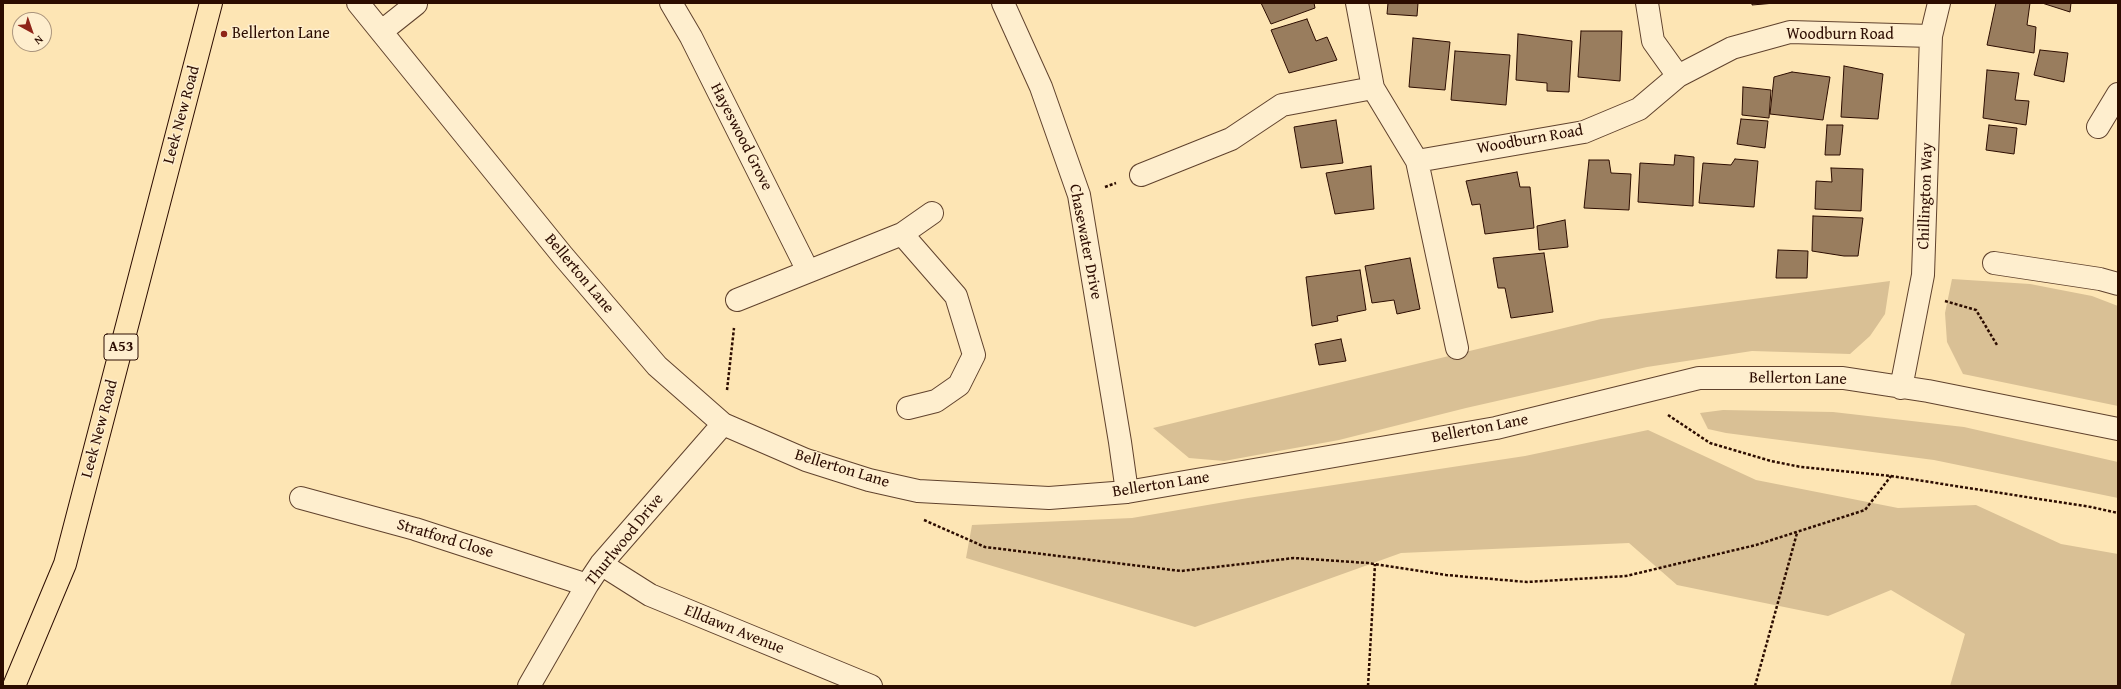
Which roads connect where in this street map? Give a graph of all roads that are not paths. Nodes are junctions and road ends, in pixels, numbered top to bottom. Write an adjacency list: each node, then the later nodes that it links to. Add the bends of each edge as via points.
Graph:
1 (211, 3): 32 (highway, Leek New Road / A53, via 65,564)
2 (358, 3): 9 (street, Bellerton Lane)
3 (671, 3): 20 (street, Hayeswood Grove, via 691,37)
4 (1003, 3): 28 (street, Chasewater Drive, via 1041,87 1079,195)
5 (1357, 3): 12 (street)
6 (1647, 3): 11 (street, via 1653,41)
7 (1939, 3): 10 (street, Chillington Way)
8 (416, 4): 9 (street)
9 (382, 31): 26 (street, Bellerton Lane, via 563,256 657,366)
10 (1931, 36): 11 (street, Woodburn Road, via 1790,32 1732,48); 24 (street, Chillington Way, via 1923,276)
11 (1678, 76): 15 (street, Woodburn Road, via 1639,110 1584,132)
12 (1373, 88): 15 (street); 16 (street, via 1282,105 1231,139)
13 (2118, 94): 14 (street)
14 (2098, 127)
15 (1417, 161): 23 (street)
16 (1141, 175)
17 (932, 213): 18 (street)
18 (902, 234): 20 (street); 25 (street, via 956,296 974,354 959,385 936,401)
19 (1994, 263): 21 (street)
20 (808, 271): 22 (street)
21 (2118, 284)
22 (738, 300)
23 (1457, 348)
24 (1901, 388): 27 (street, Bellerton Lane, via 1928,391); 28 (street, Bellerton Lane, via 1843,378 1699,378 1496,428)
25 (908, 408)
26 (723, 424): 28 (street, Bellerton Lane, via 806,460 869,480 918,491 1049,498); 30 (street, Thurlwood Drive)
27 (2118, 429)
28 (1127, 492)
29 (301, 498): 31 (street, Stratford Close, via 415,529)
30 (601, 564): 31 (street, Thurlwood Drive); 34 (street, Elldawn Avenue, via 650,595)
31 (587, 585): 33 (street, Thurlwood Drive)
32 (14, 686)
33 (529, 686)
34 (871, 686)

